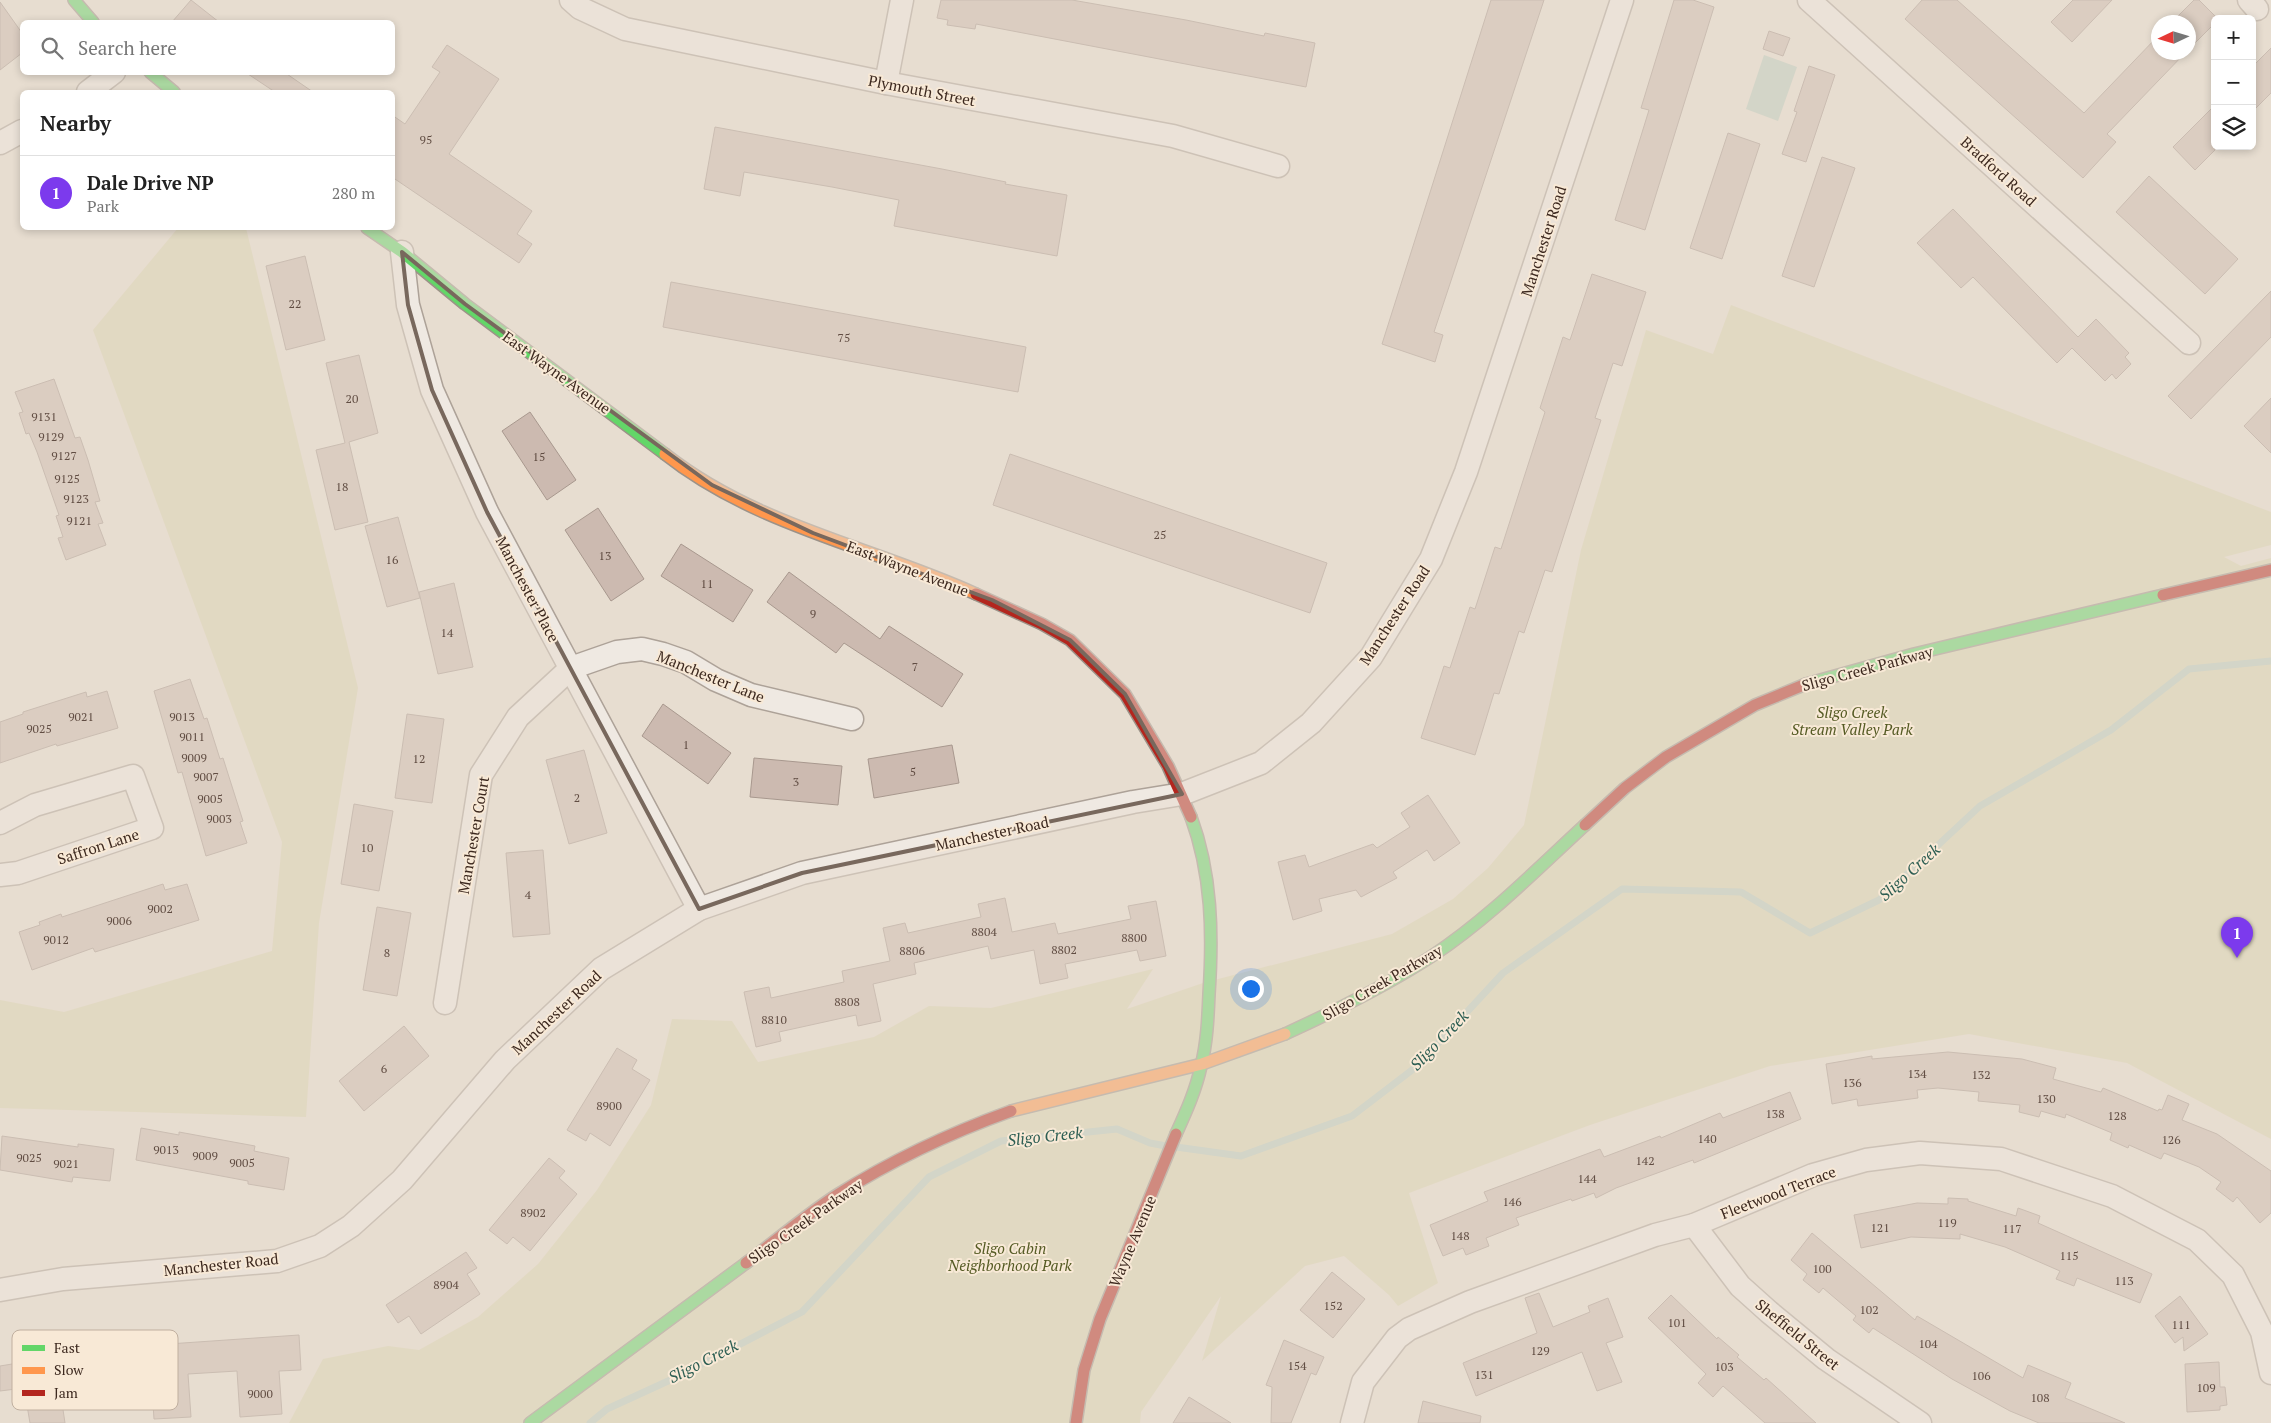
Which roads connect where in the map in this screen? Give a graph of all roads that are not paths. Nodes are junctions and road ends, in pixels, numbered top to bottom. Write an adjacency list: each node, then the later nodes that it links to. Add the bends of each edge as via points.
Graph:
1 (74, 0): 6 (street)
2 (571, 0): 9 (street, Plymouth Street, via 580,8 625,29)
3 (902, 0): 9 (street)
4 (1622, 0): 21 (street, Manchester Road, via 1466,472 1431,559 1371,657 1311,723 1261,763)
5 (1809, 0): 17 (street, Bradford Road)
6 (91, 20)
7 (110, 75): 10 (street)
8 (154, 75): 11 (street)
9 (886, 83): 14 (street, Plymouth Street, via 1173,136)
10 (91, 90)
11 (172, 90)
12 (20, 132): 13 (street)
13 (0, 143)
14 (1278, 166)
15 (370, 230): 16 (street, East Wayne Avenue)
16 (402, 252): 19 (street, Manchester Place, via 408,305 432,390 487,512); 21 (street, East Wayne Avenue, via 465,304 670,458 712,485 813,533 945,581 1070,640 1125,694)
17 (2190, 343)
18 (2271, 570): 26 (street, Sligo Creek Parkway, via 1914,654 1807,683 1755,705 1666,757 1625,788 1490,912 1432,956 1328,1014)
19 (571, 668): 20 (street, Manchester Lane, via 617,652 642,649 686,662 751,696); 24 (street, Manchester Place); 25 (street, Manchester Court, via 518,717 481,775)
20 (852, 719)
21 (1182, 794): 24 (street, Manchester Road, via 802,873); 26 (street, East Wayne Avenue, via 1200,842 1208,877 1212,947)
22 (0, 822): 23 (street, Saffron Lane, via 35,806 133,776 152,828 18,873)
23 (0, 875)
24 (699, 909): 28 (street, Manchester Road, via 601,969 505,1060 402,1180 351,1226 320,1246 277,1261 63,1278)
25 (445, 1003)
26 (1202, 1064): 30 (street, Sligo Creek Parkway, via 1024,1106 961,1129 898,1159 836,1196); 31 (street, Wayne Avenue, via 1185,1115 1087,1356)
27 (1694, 1225): 29 (street, Fleetwood Terrace, via 1814,1175 1866,1160 1920,1153 2002,1159 2112,1196 2197,1240 2233,1275 2262,1332); 32 (street, Fleetwood Terrace, via 1655,1235 1408,1329 1396,1338 1363,1382); 33 (street, Sheffield Street, via 1740,1286 1769,1312 1826,1359)
28 (0, 1290)
29 (2271, 1373)
30 (530, 1423)
31 (1076, 1423)
32 (1352, 1423)
33 (1920, 1423)

